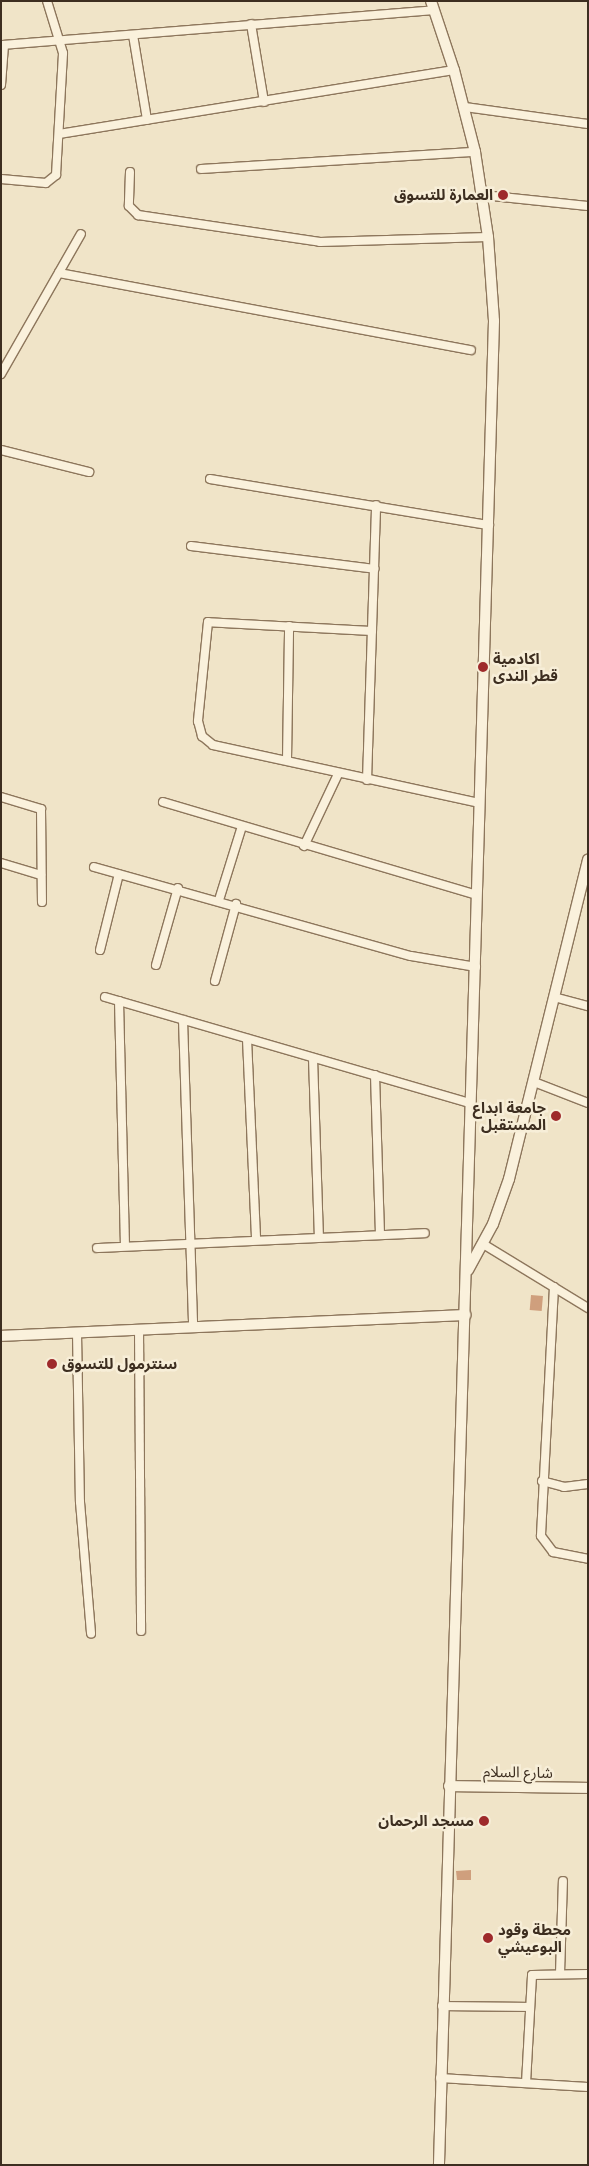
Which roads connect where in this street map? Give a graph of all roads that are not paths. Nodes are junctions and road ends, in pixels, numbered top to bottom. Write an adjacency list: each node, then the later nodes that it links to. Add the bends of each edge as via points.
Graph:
1 (46, 1): 5 (street)
2 (432, 6): 3 (street); 7 (street)
3 (251, 24): 4 (street); 9 (street)
4 (133, 35): 5 (street); 11 (street)
5 (62, 41): 6 (street); 13 (street)
6 (3, 45): 8 (street)
7 (454, 70): 9 (street); 10 (street)
8 (1, 85)
9 (264, 102): 11 (street)
10 (465, 107): 12 (street); 14 (street)
11 (147, 120): 13 (street)
12 (588, 124)
13 (59, 134): 17 (street, via 53,181)
14 (475, 152): 15 (street); 18 (street)
15 (201, 169)
16 (130, 172): 21 (street, via 129,206 138,215 320,242)
17 (1, 179)
18 (482, 195): 19 (street); 21 (street)
19 (588, 206)
20 (81, 234): 22 (street)
21 (488, 237): 30 (street, via 494,321)
22 (59, 272): 23 (street); 24 (street)
23 (471, 350)
24 (4, 363): 25 (street)
25 (1, 374)
26 (1, 450): 27 (street)
27 (89, 472)
28 (210, 479): 29 (street)
29 (376, 506): 30 (street); 32 (street)
30 (489, 525): 40 (street)
31 (191, 546): 32 (street)
32 (375, 569): 34 (street)
33 (289, 626): 34 (street); 35 (street); 35 (street, via 208,622 198,721 202,736 213,745)
34 (372, 631): 37 (street)
35 (287, 760): 36 (street)
36 (338, 774): 37 (street); 42 (street)
37 (367, 780): 40 (street)
38 (1, 797): 47 (street, via 40,809)
39 (163, 802): 41 (street)
40 (478, 804): 49 (street)
41 (242, 826): 42 (street); 50 (street)
42 (304, 846): 49 (street)
43 (588, 860): 58 (street)
44 (1, 864): 47 (street)
45 (94, 867): 46 (street)
46 (119, 874): 48 (street); 53 (street)
47 (40, 875): 51 (street)
48 (178, 888): 50 (street); 54 (street)
49 (476, 894): 55 (street)
50 (219, 900): 52 (street)
51 (42, 902)
52 (236, 904): 55 (street, via 411,956); 56 (street)
53 (100, 950)
54 (156, 965)
55 (476, 967): 66 (street)
56 (215, 981)
57 (105, 997): 59 (street)
58 (554, 998): 60 (street); 65 (street)
59 (119, 1002): 61 (street); 74 (street)
60 (588, 1006)
61 (183, 1020): 62 (street); 72 (street)
62 (247, 1038): 63 (street); 71 (street)
63 (313, 1058): 64 (street); 70 (street)
64 (375, 1076): 66 (street); 69 (street)
65 (534, 1082): 67 (street); 73 (street, via 504,1194)
66 (471, 1103): 76 (street)
67 (588, 1103)
68 (425, 1233): 69 (street)
69 (380, 1235): 70 (street)
70 (319, 1237): 71 (street)
71 (256, 1240): 72 (street)
72 (191, 1243): 74 (street); 80 (street)
73 (483, 1244): 76 (street); 77 (street)
74 (126, 1245): 75 (street)
75 (97, 1248)
76 (467, 1272): 79 (street)
77 (554, 1287): 78 (street); 84 (street)
78 (588, 1308)
79 (466, 1315): 80 (street); 89 (street)
80 (193, 1327): 81 (street)
81 (139, 1329): 82 (street); 87 (street)
82 (77, 1332): 83 (street); 88 (street, via 80,1502)
83 (1, 1336)
84 (542, 1481): 85 (street, via 564,1487); 86 (street, via 544,1544 553,1552)
85 (588, 1484)
86 (588, 1559)
87 (140, 1631)
88 (91, 1634)
89 (449, 1786): 90 (street, شارع السلام); 94 (street)
90 (588, 1788)
91 (563, 1881): 92 (street)
92 (560, 1974): 93 (street); 95 (street, via 533,1974)
93 (588, 1974)
94 (442, 2006): 95 (street); 96 (street)
95 (530, 2007): 97 (street)
96 (440, 2078): 97 (street); 99 (street)
97 (526, 2083): 98 (street)
98 (588, 2087)
99 (439, 2165)

